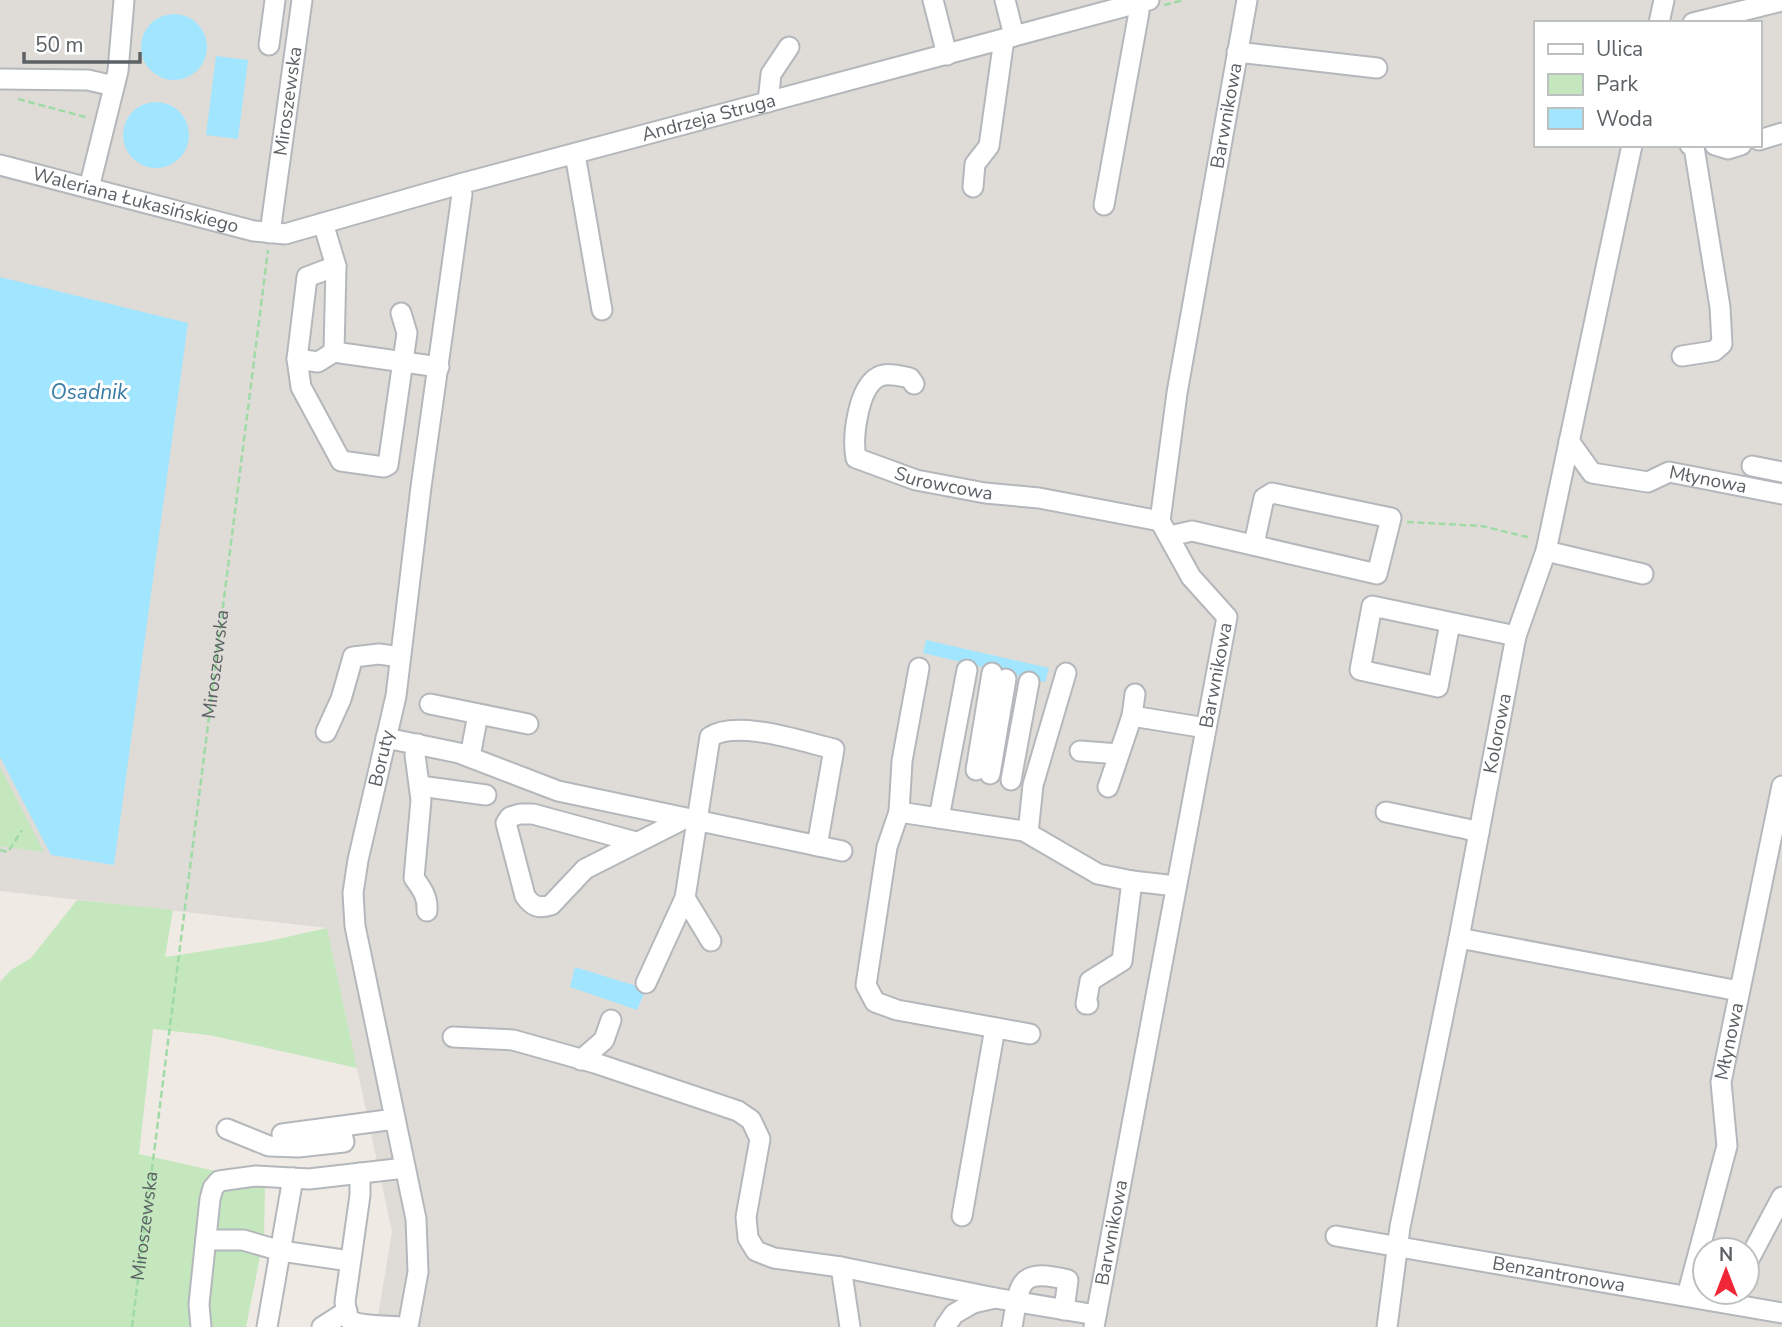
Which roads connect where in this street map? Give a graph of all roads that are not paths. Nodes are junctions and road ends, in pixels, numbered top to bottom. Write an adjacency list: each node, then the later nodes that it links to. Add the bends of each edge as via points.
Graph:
1 (124, 0): 19 (street)
2 (275, 0): 13 (street)
3 (302, 0): 32 (street, Miroszewska)
4 (933, 0): 16 (street)
5 (1005, 0): 12 (street)
6 (1247, 0): 15 (street, Barwnikowa)
7 (1664, 0): 10 (street)
8 (1782, 1): 11 (street)
9 (1143, 2): 12 (street, Andrzeja Struga); 30 (street)
10 (1659, 21)
11 (1701, 21)
12 (1009, 38): 16 (street, Andrzeja Struga); 28 (street, via 989,146 975,164)
13 (270, 45)
14 (789, 47): 20 (street, via 771,74)
15 (1237, 52): 17 (street); 46 (street, Barwnikowa, via 1177,393)
16 (947, 55): 20 (street, Andrzeja Struga)
17 (1377, 68)
18 (0, 79): 19 (street, via 88,80)
19 (114, 86): 29 (street)
20 (768, 102): 25 (street, Andrzeja Struga)
21 (1782, 133): 22 (street)
22 (1761, 139)
23 (1638, 147): 42 (street, Kolorowa)
24 (1693, 147): 37 (street, via 1722,344 1714,351)
25 (575, 154): 27 (street, Andrzeja Struga); 34 (street)
26 (0, 165): 29 (street, Waleriana Łukasińskiego)
27 (460, 184): 31 (street, Andrzeja Struga); 40 (street, Boruty)
28 (973, 187)
29 (89, 188): 32 (street, Waleriana Łukasińskiego)
30 (1104, 205)
31 (323, 223): 32 (street, Andrzeja Struga, via 285,234); 33 (street)
32 (270, 233)
33 (336, 266): 36 (street); 38 (street, via 307,276)
34 (602, 310)
35 (401, 313): 39 (street, via 407,333)
36 (334, 352): 38 (street, via 318,362); 39 (street)
37 (1682, 356)
38 (297, 359): 39 (street, via 301,387 341,461 384,467 388,465)
39 (403, 363): 40 (street)
40 (439, 367): 52 (street, Boruty)
41 (914, 384): 46 (street, Surowcowa, via 895,374 880,376 868,385 855,427 856,458 916,480 1039,498)
42 (1569, 441): 45 (street, Młynowa, via 1592,473 1648,482 1670,472); 48 (street, Kolorowa)
43 (1752, 466): 44 (street)
44 (1782, 472)
45 (1782, 494)
46 (1165, 529): 47 (street); 63 (street, Barwnikowa, via 1191,577 1227,617)
47 (1254, 544): 47 (street, via 1264,498 1272,493 1391,518 1377,574)
48 (1546, 548): 49 (street); 51 (street, Kolorowa)
49 (1643, 574)
50 (1450, 623): 50 (street, via 1438,687 1360,670 1372,606); 51 (street)
51 (1516, 636): 83 (street, Kolorowa)
52 (400, 657): 65 (street, via 353,657); 67 (street, Boruty)
53 (919, 668): 79 (street, via 902,761)
54 (985, 674): 59 (street); 59 (street); 72 (street)
55 (1066, 674): 66 (street)
56 (1030, 682): 64 (street)
57 (1135, 694): 61 (street)
58 (430, 704): 60 (street)
59 (987, 706): 72 (street); 72 (street, via 989,737)
60 (478, 714): 62 (street); 71 (street)
61 (1132, 716): 63 (street); 70 (street)
62 (528, 724)
63 (1206, 728): 89 (street, Barwnikowa)
64 (1020, 731): 66 (street); 73 (street)
65 (326, 732)
66 (1048, 735): 74 (street)
67 (386, 738): 68 (street); 102 (street, Boruty, via 353,893 355,926)
68 (418, 744): 71 (street); 75 (street, via 415,755)
69 (1080, 751): 70 (street)
70 (1119, 754): 77 (street)
71 (470, 757): 82 (street, via 558,791)
72 (969, 769): 73 (street); 81 (street)
73 (1011, 780): 74 (street)
74 (1033, 785): 84 (street)
75 (420, 786): 78 (street); 91 (street, via 414,878 424,891)
76 (1782, 786): 95 (street, Młynowa)
77 (1108, 787)
78 (485, 795)
79 (899, 812): 81 (street); 98 (street, via 887,847 866,985 875,1002 897,1010)
80 (1386, 812): 83 (street)
81 (939, 818): 84 (street)
82 (690, 820): 85 (street); 86 (street); 86 (street, via 709,737 729,731 785,738 834,749); 90 (street)
83 (1479, 833): 92 (street, Kolorowa)
84 (1028, 834): 88 (street, via 1098,874)
85 (636, 842): 85 (street, via 533,814 520,814 506,822 525,896 537,907 551,905 585,869)
86 (817, 846): 87 (street)
87 (842, 851)
88 (1132, 881): 89 (street); 96 (street, via 1122,961 1090,981)
89 (1176, 886): 126 (street, Barwnikowa)
90 (685, 898): 93 (street); 94 (street)
91 (427, 911)
92 (1459, 938): 95 (street); 114 (street, Kolorowa)
93 (711, 941)
94 (646, 983)
95 (1739, 991): 118 (street, Młynowa, via 1721,1082 1727,1146)
96 (1088, 1004)
97 (611, 1020): 101 (street, via 604,1040)
98 (995, 1028): 99 (street); 110 (street)
99 (1030, 1034)
100 (453, 1037): 101 (street, via 513,1040)
101 (582, 1060): 117 (street, via 738,1111 751,1120 760,1139 746,1217 751,1246 774,1258)
102 (395, 1119): 104 (street, via 340,1127 344,1142 298,1147); 105 (street, Boruty)
103 (227, 1129): 104 (street)
104 (276, 1140): 107 (street)
105 (405, 1168): 106 (street); 130 (street, Boruty, via 418,1242 418,1272)
106 (360, 1173): 108 (street); 116 (street)
107 (268, 1177): 108 (street); 113 (street, via 219,1181 210,1199)
108 (293, 1178): 115 (street)
109 (1782, 1197): 112 (street)
110 (962, 1216)
111 (1336, 1236): 114 (street, Benzantronowa)
112 (1761, 1237)
113 (206, 1240): 115 (street, via 243,1240); 127 (street)
114 (1399, 1247): 118 (street, Benzantronowa); 134 (street, Kolorowa)
115 (281, 1251): 116 (street); 128 (street)
116 (350, 1261): 124 (street)
117 (841, 1267): 120 (street); 131 (street)
118 (1687, 1296): 119 (street, Benzantronowa)
119 (1691, 1296)
120 (995, 1298): 121 (street); 132 (street, via 954,1314)
121 (1017, 1302): 123 (street); 123 (street, via 1027,1278 1049,1275 1068,1280); 133 (street)
122 (1757, 1306): 125 (street, Benzantronowa)
123 (1064, 1310): 126 (street)
124 (347, 1311): 129 (street); 130 (street, via 355,1323)
125 (1782, 1313)
126 (1095, 1321)
127 (201, 1327)
128 (267, 1327)
129 (322, 1327)
130 (407, 1327)
131 (850, 1327)
132 (945, 1327)
133 (1012, 1327)
134 (1387, 1327)

